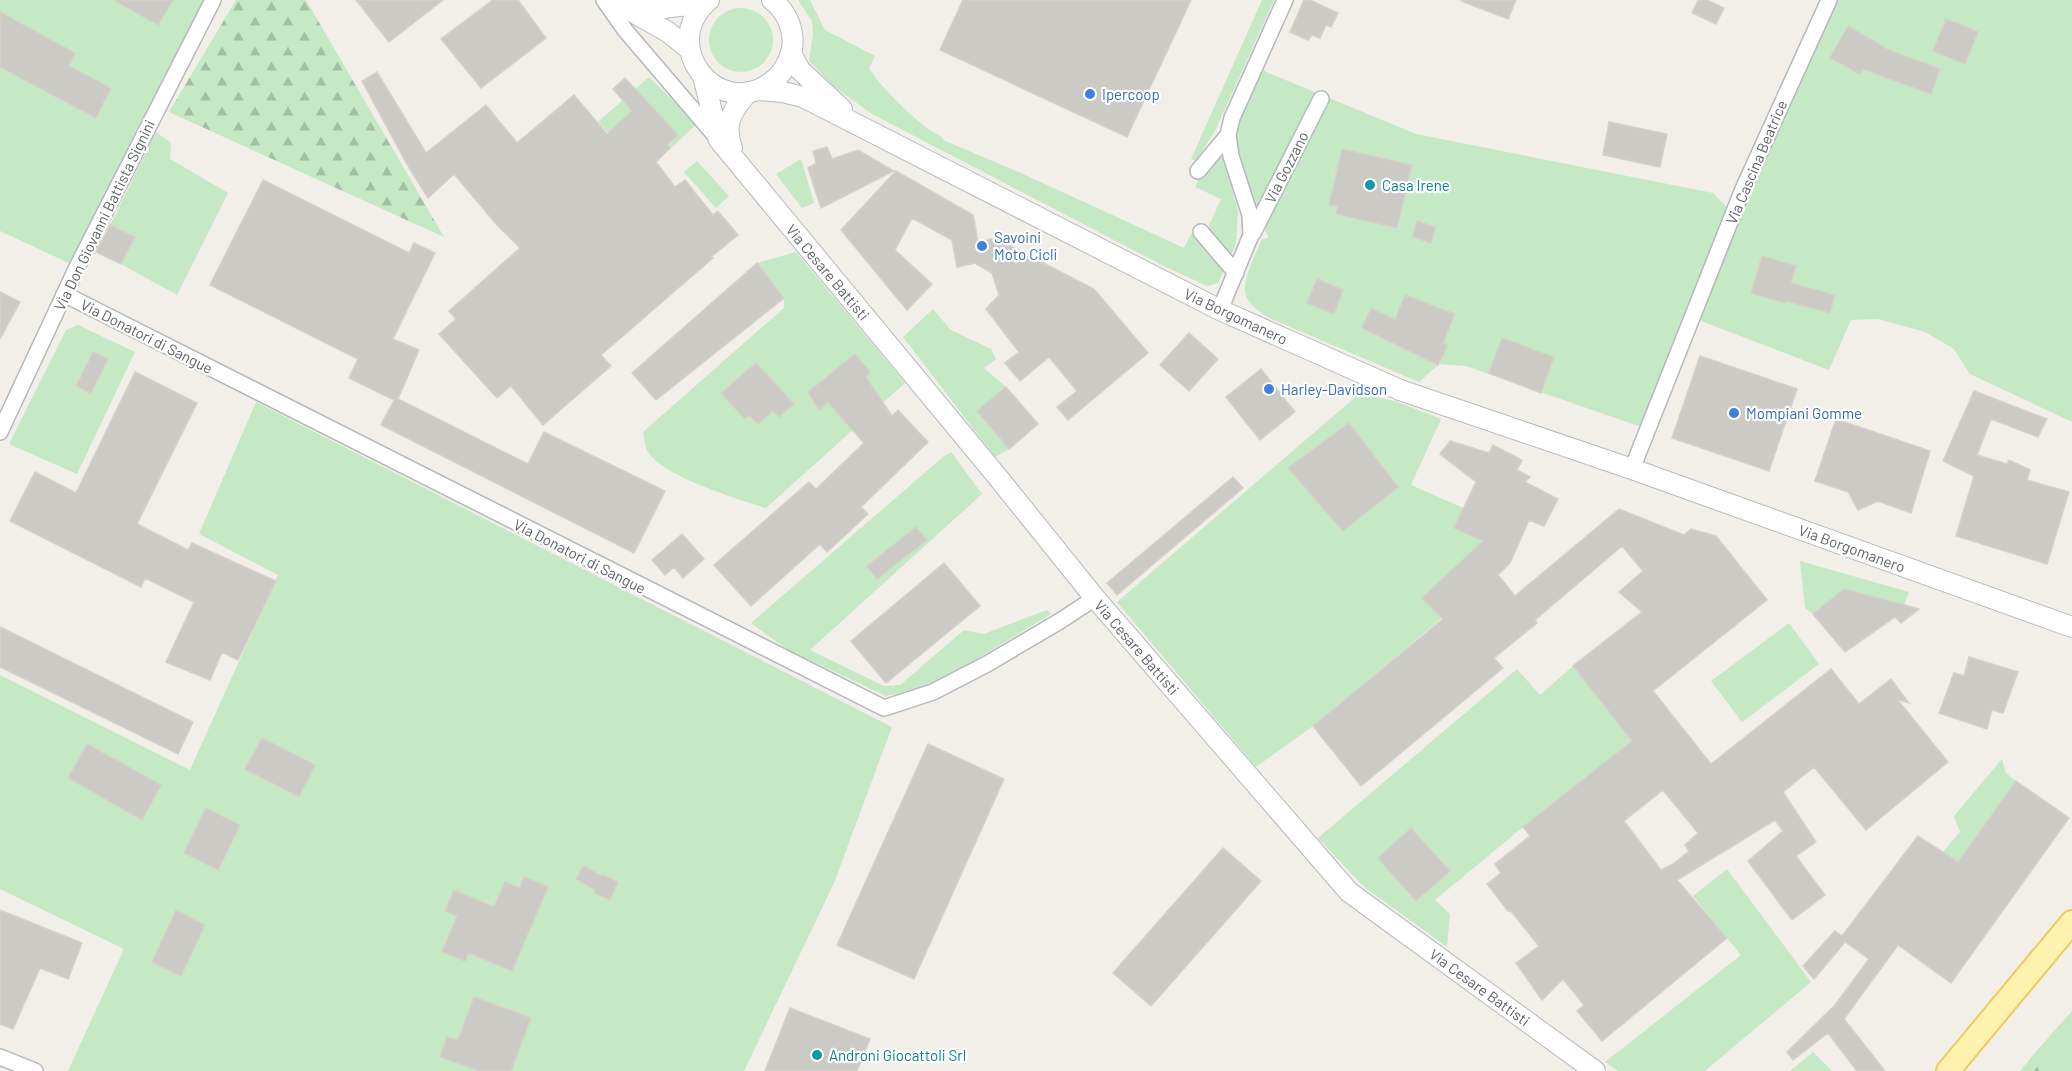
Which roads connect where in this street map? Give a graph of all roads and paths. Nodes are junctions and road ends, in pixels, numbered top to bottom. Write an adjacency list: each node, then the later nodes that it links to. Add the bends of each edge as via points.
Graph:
1 (213, 0): 22 (street, Via Don Giovanni Battista Signini)
2 (604, 0): 16 (street, Via Cesare Battisti)
3 (611, 0): 9 (main road, via 669,32)
4 (628, 0): 7 (main road, via 662,8)
5 (1285, 0): 15 (street)
6 (1829, 0): 25 (street, Via Cascina Beatrice, via 1743,189)
7 (707, 2): 9 (main road, via 692,24)
8 (778, 3): 10 (main road, via 792,33)
9 (689, 49): 11 (main road, Via Cesare Battisti)
10 (791, 53): 12 (main road, Via Cesare Battisti, via 772,82); 14 (main road, Via Borgomanero, via 800,70)
11 (703, 76): 12 (main road, Via Borgomanero, via 723,90); 16 (main road, Via Cesare Battisti)
12 (753, 91): 14 (main road, Via Borgomanero, via 803,97); 17 (main road, Via Cesare Battisti, via 734,108 728,128)
13 (1321, 99): 20 (street, Via Gozzano)
14 (857, 123): 23 (main road, Via Borgomanero)
15 (1228, 135): 18 (street); 20 (street, Via Gozzano, via 1250,215)
16 (719, 140): 17 (main road, Via Cesare Battisti)
17 (737, 162): 26 (main road, Via Cesare Battisti)
18 (1198, 171)
19 (1201, 232): 21 (street)
20 (1251, 235): 21 (street, Via Gozzano)
21 (1236, 273): 23 (street, Via Gozzano)
22 (64, 294): 24 (street, Via Don Giovanni Battista Signini); 26 (street, Via Donatori di Sangue, via 884,708 933,692 987,664)
23 (1220, 310): 25 (main road, Via Borgomanero, via 1400,390)
24 (0, 432)
25 (1632, 470): 27 (main road, Via Borgomanero)
26 (1095, 598): 31 (main road, Via Cesare Battisti, via 1349,892)
27 (2072, 627)
28 (2072, 922): 32 (main road)
29 (0, 1057): 30 (street)
30 (35, 1071)
31 (1595, 1071)
32 (1948, 1071)

